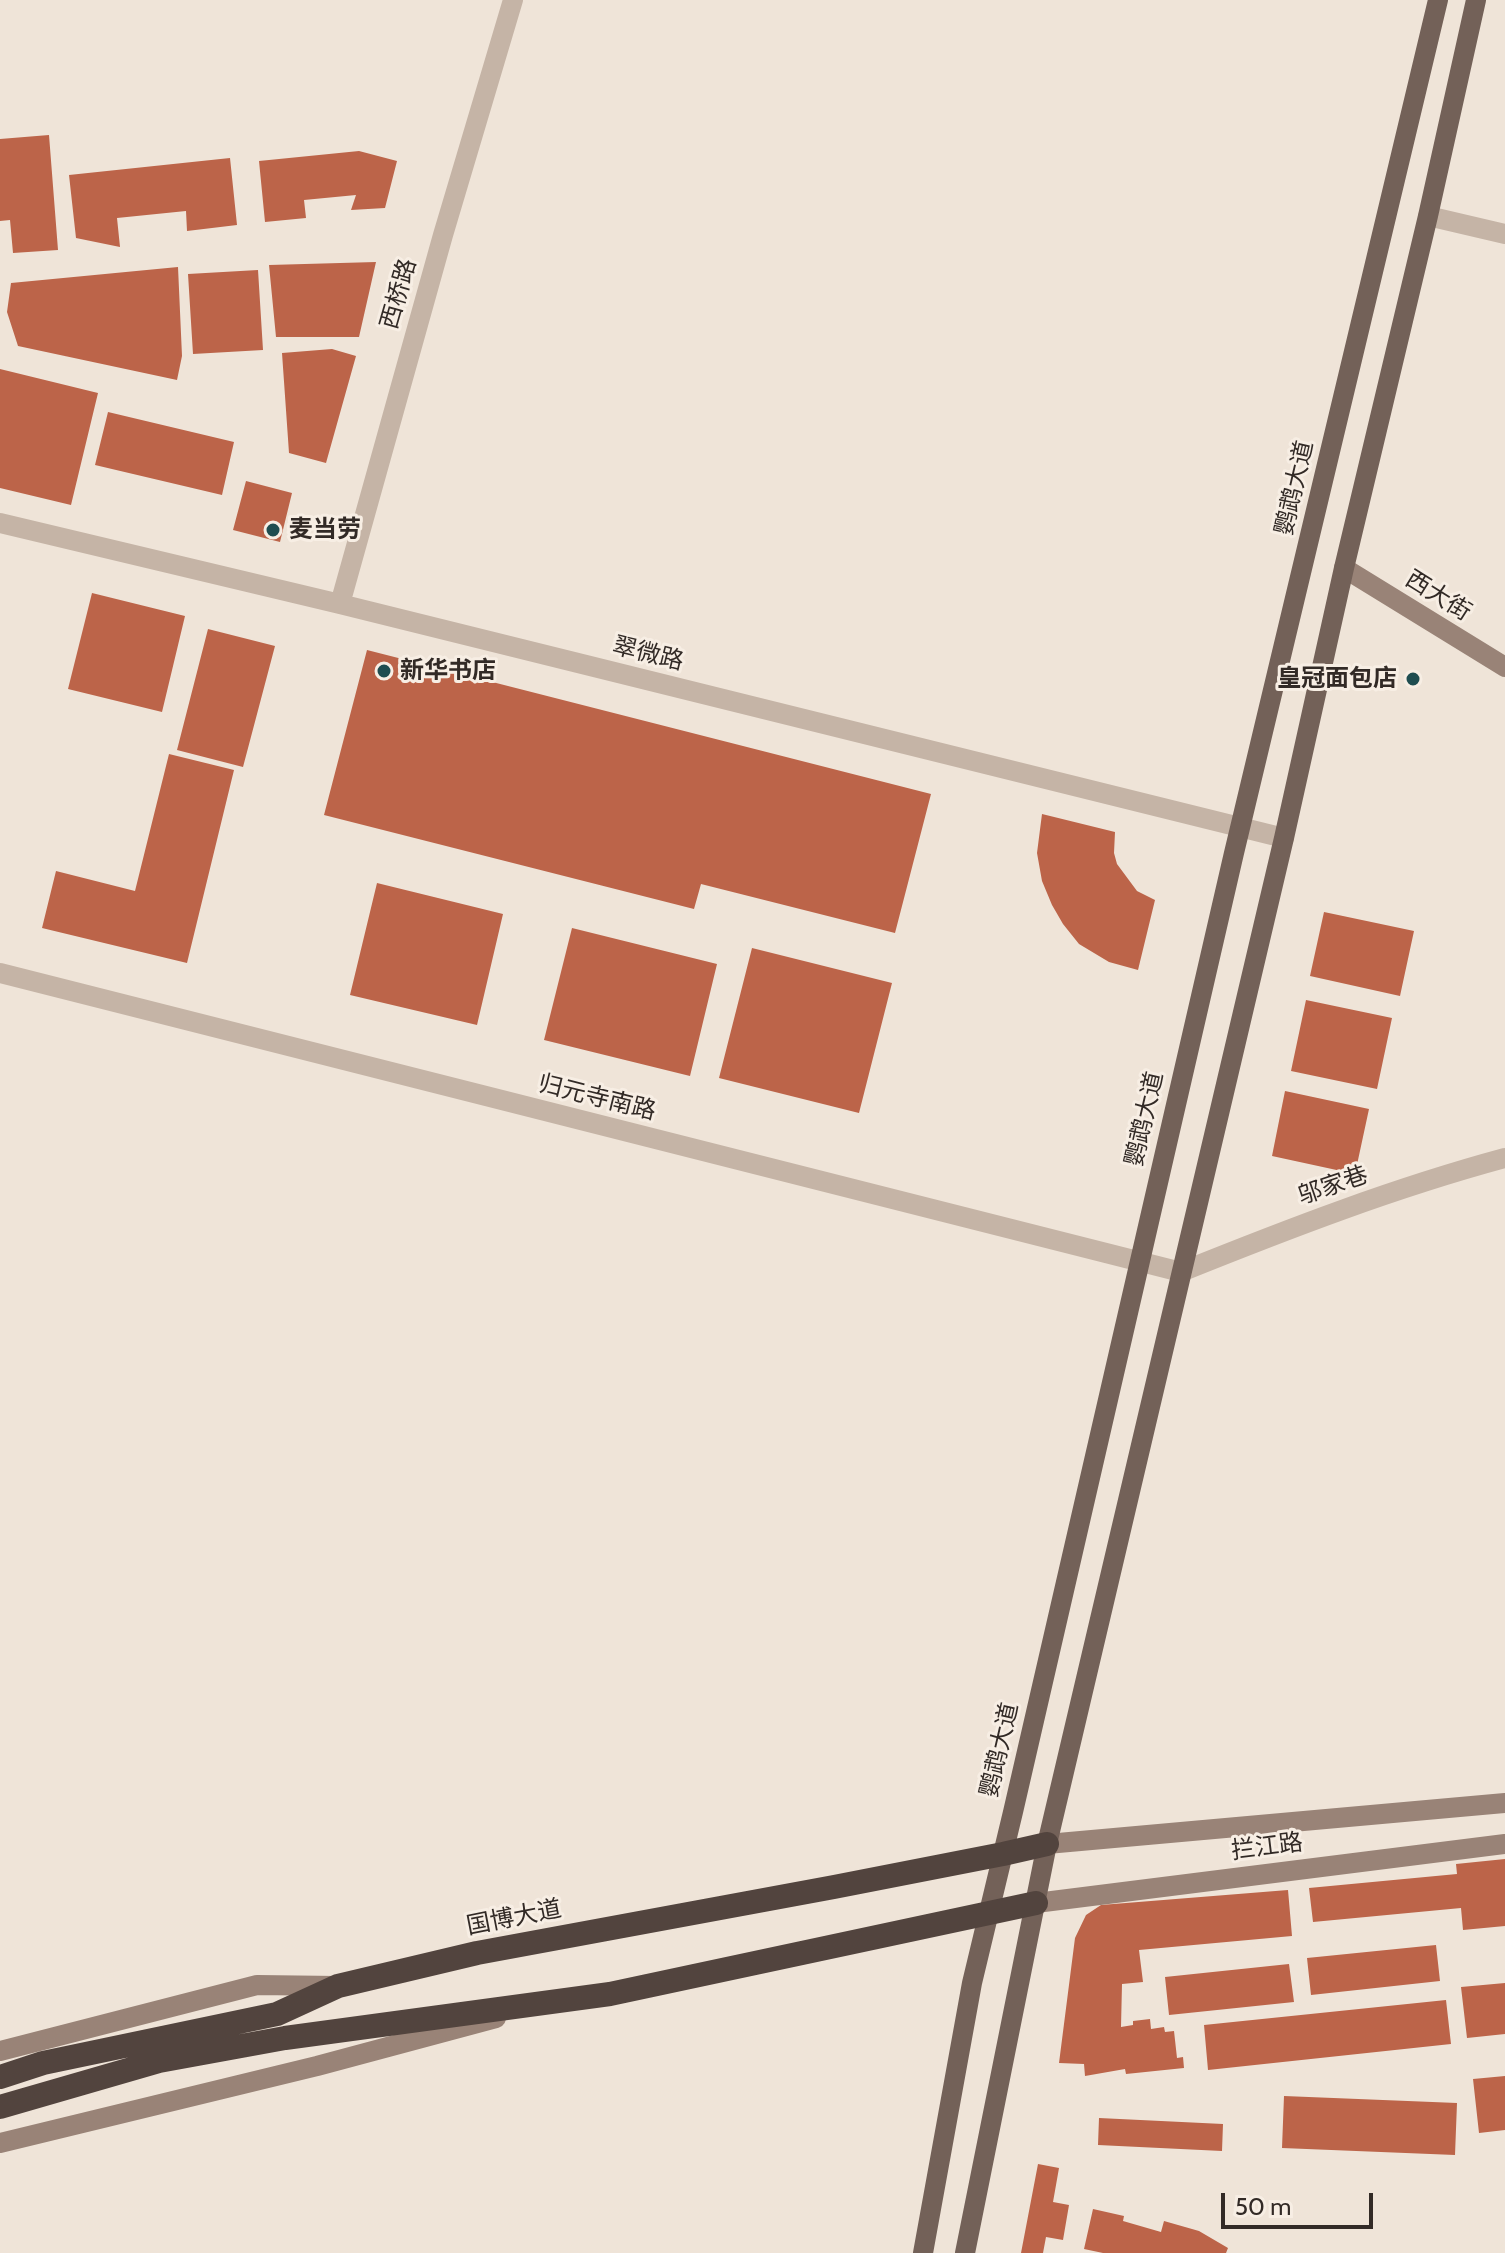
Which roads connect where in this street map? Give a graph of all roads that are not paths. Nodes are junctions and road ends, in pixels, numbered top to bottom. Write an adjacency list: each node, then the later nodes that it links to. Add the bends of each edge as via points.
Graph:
1 (513, 0): 8 (street, 西桥路)
2 (1438, 0): 10 (main road, 鹦鹉大道)
3 (1476, 0): 4 (main road)
4 (1428, 216): 5 (street); 7 (main road)
5 (1505, 234)
6 (0, 523): 8 (street, 翠微路)
7 (1344, 568): 9 (street, 西大街); 11 (main road)
8 (340, 604): 10 (street, 翠微路)
9 (1505, 667)
10 (1240, 828): 11 (street, 翠微路); 14 (main road, 鹦鹉大道)
11 (1284, 838): 15 (main road)
12 (0, 973): 14 (street, 归元寺南路)
13 (1505, 1158): 15 (street, 邬家巷, via 1438,1176)
14 (1139, 1262): 15 (street, 归元寺南路); 19 (main road, 鹦鹉大道)
15 (1181, 1272): 17 (main road)
16 (1505, 1803): 17 (street, 拦江路)
17 (1047, 1844): 19 (highway, 国博大道); 20 (main road)
18 (1505, 1844): 20 (street, 拦江路)
19 (1003, 1854): 21 (main road, 鹦鹉大道); 22 (highway, 国博大道, via 477,1953)
20 (1036, 1903): 21 (highway); 29 (main road)
21 (988, 1913): 23 (highway); 28 (main road, 鹦鹉大道)
22 (338, 1986): 24 (street, via 257,1985); 25 (highway, 国博大道, via 277,2014 43,2063)
23 (562, 2000): 26 (highway, via 159,2061); 27 (street)
24 (0, 2051)
25 (0, 2077)
26 (0, 2107)
27 (0, 2143)
28 (923, 2253)
29 (965, 2253)

